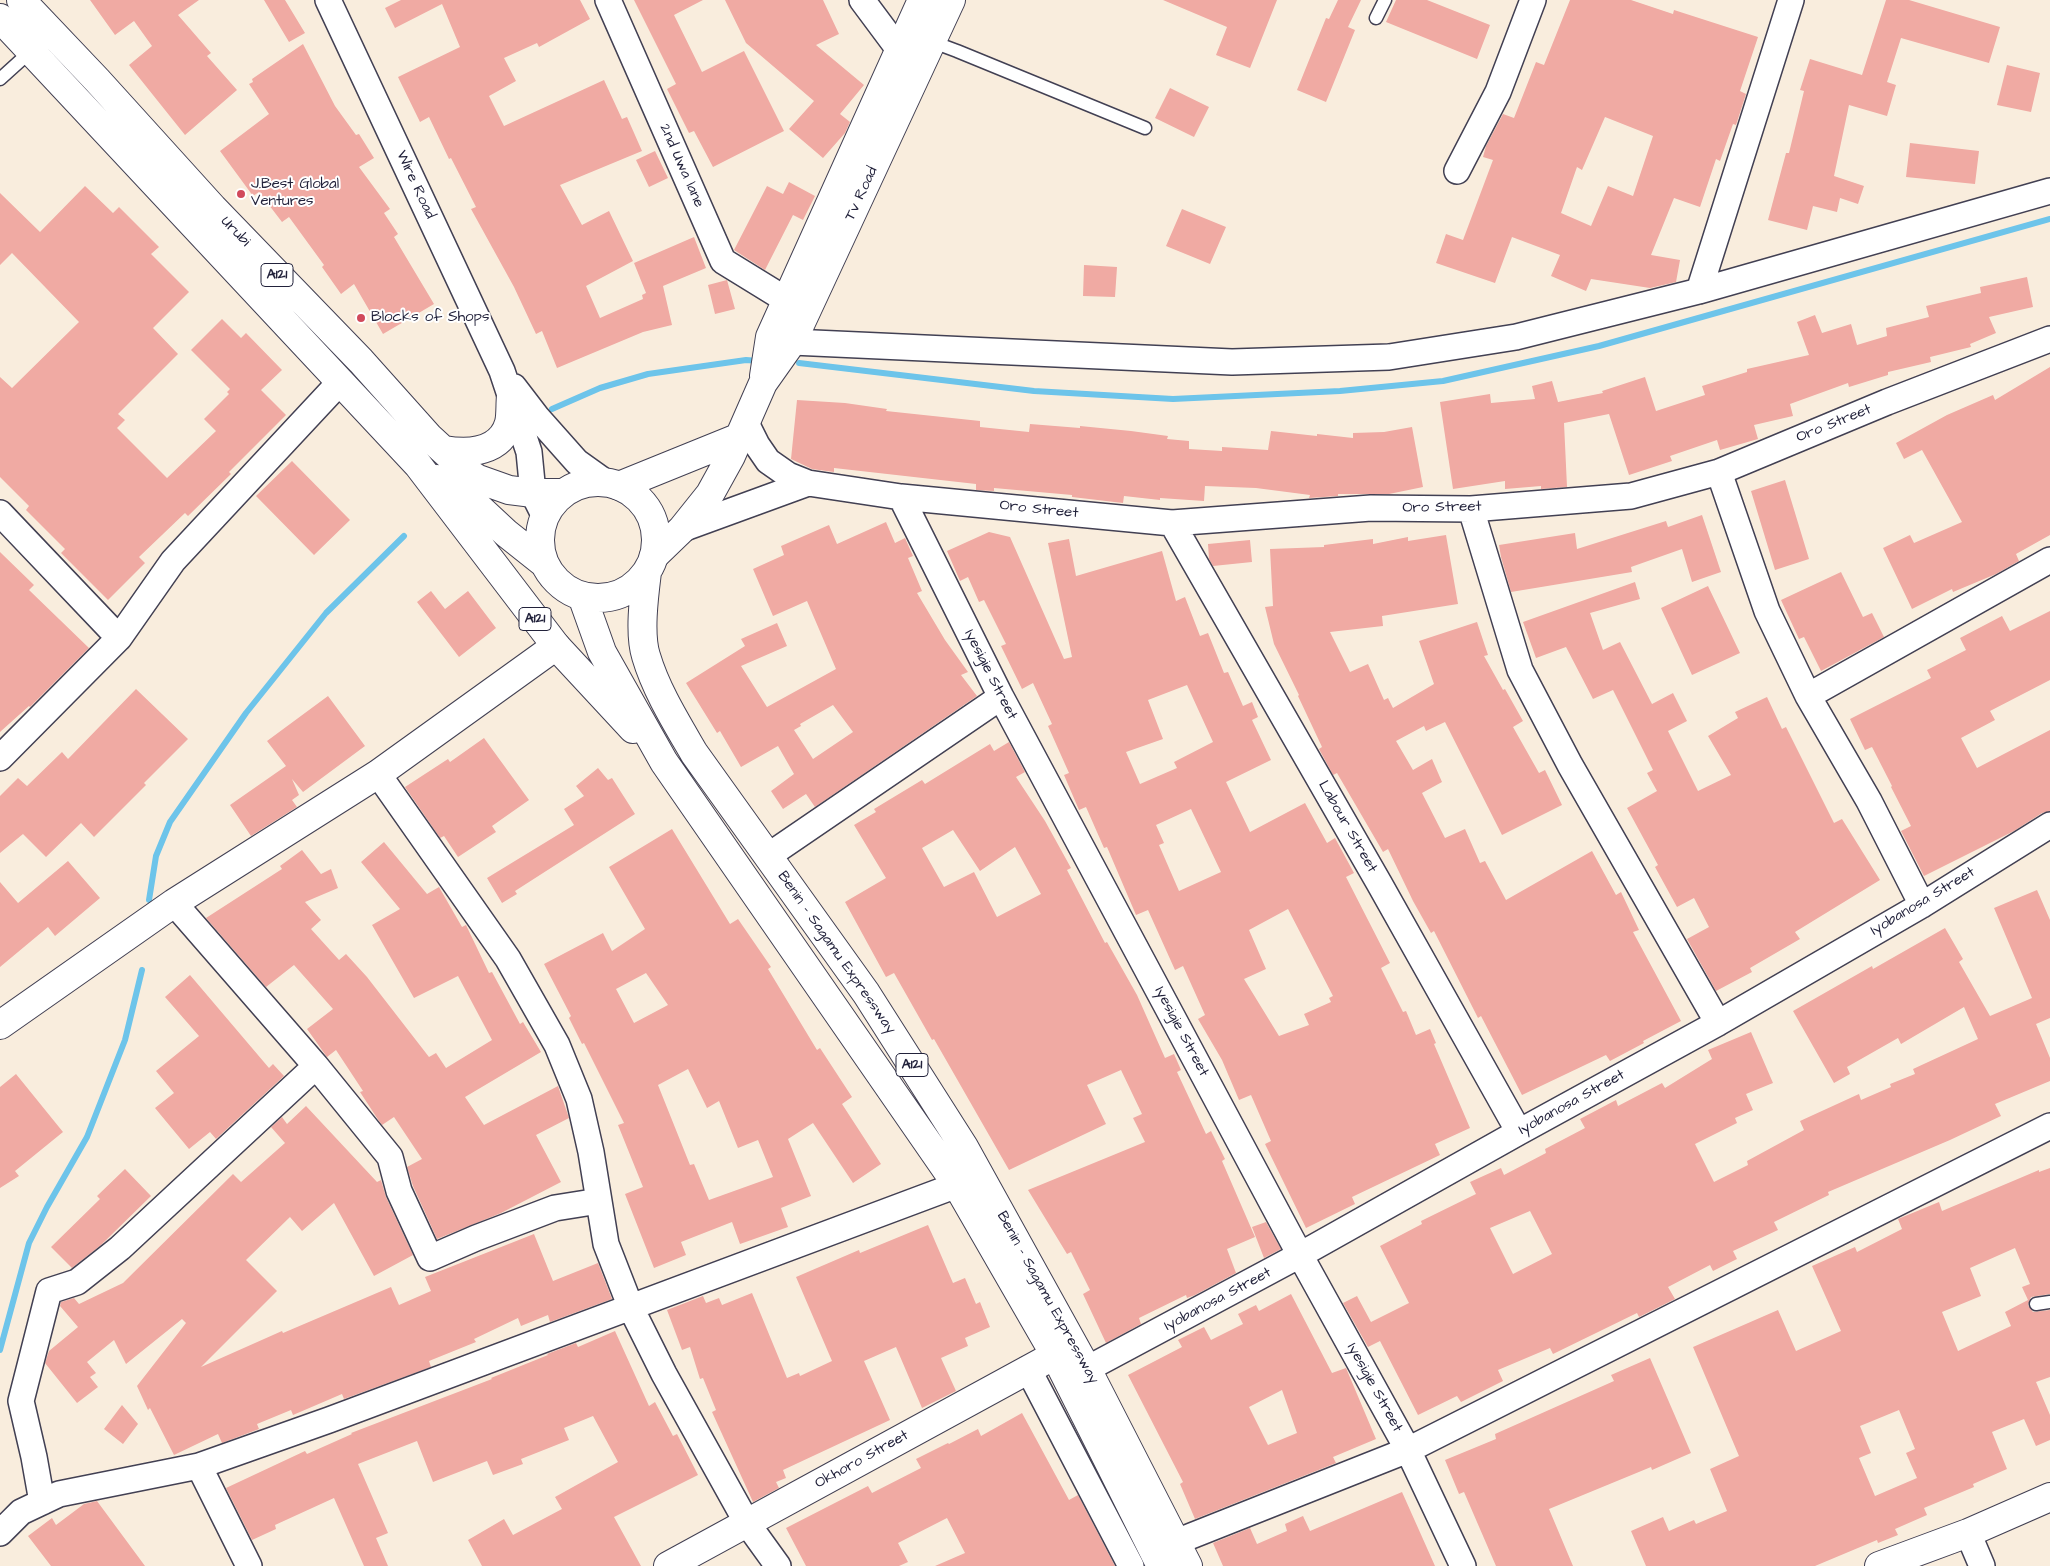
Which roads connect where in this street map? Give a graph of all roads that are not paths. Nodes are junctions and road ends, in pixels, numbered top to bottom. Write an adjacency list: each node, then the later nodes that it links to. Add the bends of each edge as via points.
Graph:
1 (21, 0): 27 (main road, Urubi / A121, via 213,208)
2 (328, 0): 24 (street, Wire Road)
3 (608, 0): 20 (street, 2nd Uwa lane, via 722,261)
4 (862, 0): 14 (street)
5 (922, 0): 14 (main road, Tv Road)
6 (951, 0): 12 (main road, Tv Road)
7 (1385, 0): 11 (lane)
8 (1533, 0): 17 (street, via 1498,92)
9 (1791, 0): 19 (street)
10 (0, 18): 13 (main road, Urubi / A121)
11 (1376, 18)
12 (933, 42): 16 (lane); 22 (main road, Tv Road)
13 (31, 51): 15 (lane); 23 (main road, Urubi / A121)
14 (900, 51): 20 (main road, Tv Road)
15 (0, 79)
16 (1145, 128)
17 (1458, 171)
18 (2050, 191): 19 (street)
19 (1699, 291): 22 (street, via 1516,337 1390,357 1232,362)
20 (788, 302): 25 (main road, Tv Road, via 770,337)
21 (2050, 339): 29 (street, Oro Street)
22 (792, 342): 25 (main road, Tv Road)
23 (340, 382): 28 (main road, Urubi / A121); 42 (street, via 173,562)
24 (507, 383): 27 (main road, via 509,423 502,437 478,451); 31 (street, Wire Road, via 577,462); 33 (street, Wire Road, via 529,452)
25 (763, 383): 26 (main road, Tv Road)
26 (743, 430): 30 (street, Oro Street, via 768,461 788,475); 31 (main road); 37 (main road, Tv Road, via 710,494)
27 (444, 450): 33 (main road, Urubi / A121, via 478,479)
28 (418, 465): 39 (main road, A121, via 477,506); 43 (main road, A121)
29 (1719, 472): 34 (street, Oro Street, via 1631,496); 44 (street, via 1767,611)
30 (808, 483): 32 (street, Oro Street); 37 (street, Oro Street)
31 (612, 484): 33 (main road, Urubi / A121, via 577,486); 40 (main road, A121, via 638,497 651,514 656,534)
32 (901, 497): 36 (street, Oro Street); 45 (street, Iyesigie Street)
33 (539, 505): 39 (main road, A121)
34 (1471, 508): 36 (street, Oro Street, via 1371,508); 53 (street, via 1520,670 1570,765)
35 (0, 512): 42 (street)
36 (1172, 523): 56 (street, Labour Street)
37 (682, 529): 40 (main road, Tv Road)
38 (2050, 560): 44 (street)
39 (545, 564): 41 (main road, A121, via 554,578)
40 (651, 564): 41 (main road, A121, via 634,586 618,594 600,598); 50 (main road, Benin - Sagamu Expressway / A121, via 643,613 646,655 652,672 694,753)
41 (582, 596): 47 (main road, A121, via 602,652)
42 (119, 638): 46 (street)
43 (556, 646): 47 (main road, A121); 48 (main road)
44 (1808, 696): 52 (street, via 1869,801)
45 (1001, 697): 50 (street); 60 (street, Iyesigie Street)
46 (0, 758)
47 (664, 762): 58 (main road, A121)
48 (378, 774): 51 (main road); 59 (street, via 508,959 557,1045 579,1099 592,1152)
49 (2050, 826): 52 (street, Iyobanosa Street)
50 (768, 856): 66 (main road, Benin - Sagamu Expressway / A121, via 866,994 964,1147)
51 (174, 903): 54 (main road); 55 (street)
52 (1922, 905): 53 (street, Iyobanosa Street)
53 (1718, 1023): 56 (street, Iyobanosa Street)
54 (0, 1025)
55 (316, 1066): 59 (street, via 390,1157 399,1191 430,1258 555,1208); 70 (street, via 120,1248 77,1282 49,1291 21,1401)
56 (1519, 1132): 60 (street, Iyobanosa Street)
57 (2047, 1133): 67 (street)
58 (957, 1185): 63 (street); 64 (main road, A121)
59 (599, 1201): 63 (street, via 606,1244)
60 (1300, 1255): 66 (street, Iyobanosa Street); 67 (street, Iyesigie Street)
61 (2050, 1302): 62 (lane)
62 (2036, 1304)
63 (631, 1308): 68 (street); 71 (street)
64 (1055, 1355): 65 (main road, Okhoro Street); 79 (main road, A121)
65 (1028, 1369): 71 (main road, Okhoro Street); 78 (street)
66 (1087, 1369): 74 (main road, Benin - Sagamu Expressway / A121)
67 (1408, 1450): 74 (street); 81 (street, Iyesigie Street)
68 (199, 1466): 70 (street, via 59,1494); 75 (street)
69 (2050, 1497): 73 (main road)
70 (42, 1502): 72 (street, via 20,1512)
71 (747, 1523): 76 (main road, Okhoro Street); 77 (street)
72 (0, 1533)
73 (1968, 1533): 82 (main road); 83 (street)
74 (1176, 1542): 80 (main road, Benin - Sagamu Expressway / A121)
75 (249, 1566)
76 (668, 1566)
77 (778, 1566)
78 (1131, 1566)
79 (1161, 1566)
80 (1188, 1566)
81 (1463, 1566)
82 (1879, 1566)
83 (1982, 1566)

